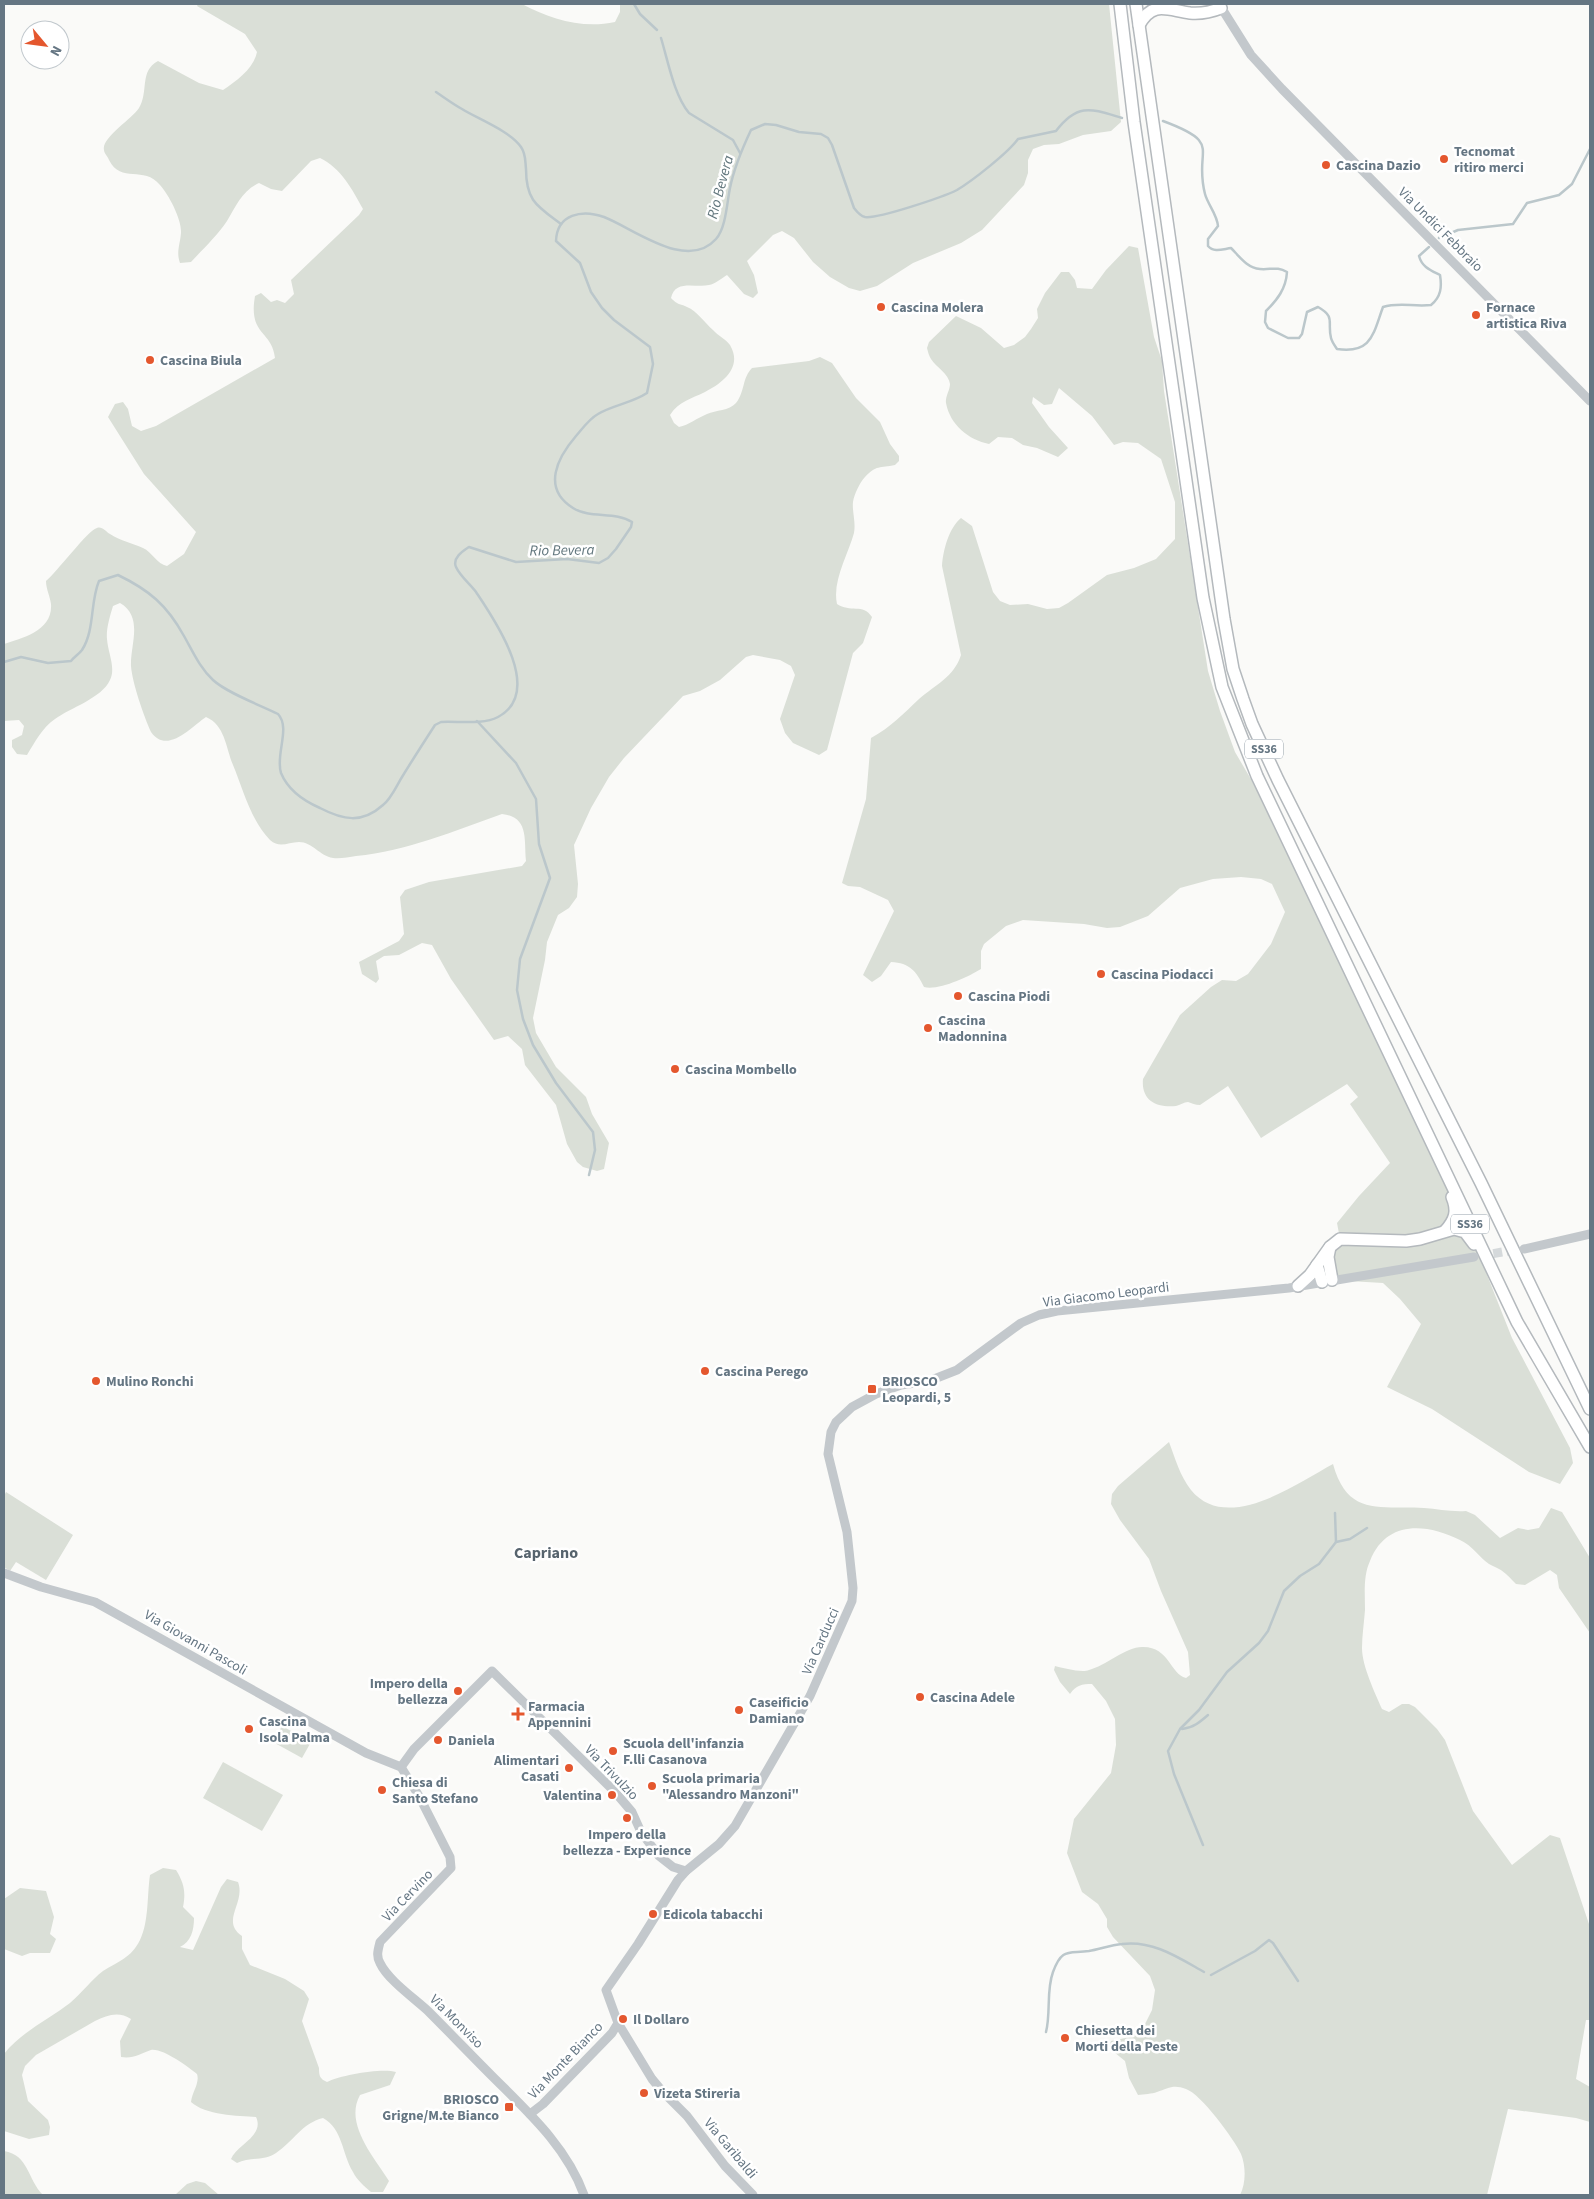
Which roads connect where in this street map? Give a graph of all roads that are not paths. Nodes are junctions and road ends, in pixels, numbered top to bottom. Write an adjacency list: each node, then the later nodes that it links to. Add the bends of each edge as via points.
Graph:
1 (1120, 4): 9 (highway, SS36, via 1203,598 1222,688 1256,776)
2 (1136, 4): 7 (highway, SS36)
3 (1203, 4): 6 (highway)
4 (1164, 6): 6 (highway); 7 (highway, via 1148,12)
5 (1220, 6): 6 (highway, via 1202,13); 8 (street, Via Undici Febbraio, via 1251,54 1282,89)
6 (1188, 12)
7 (1139, 25): 18 (highway, SS36, via 1233,669 1252,724 1278,780)
8 (1590, 401)
9 (1415, 1109): 10 (highway, via 1423,1139 1455,1207 1454,1220); 19 (highway, SS36)
10 (1445, 1231): 12 (highway, via 1406,1241 1340,1239); 19 (highway, via 1459,1230 1468,1235 1510,1316)
11 (1590, 1234): 13 (street)
12 (1330, 1247): 15 (highway); 16 (highway)
13 (1524, 1249)
14 (1474, 1257): 16 (street, Via Giacomo Leopardi)
15 (1317, 1265): 16 (highway); 17 (highway, via 1310,1275)
16 (1327, 1281): 17 (street, Via Giacomo Leopardi)
17 (1293, 1287): 22 (street, Via Giacomo Leopardi, via 1039,1315 1021,1323 958,1370 876,1394 852,1407)
18 (1543, 1312): 20 (highway); 21 (highway, SS36)
19 (1526, 1337): 23 (highway, SS36)
20 (1590, 1395)
21 (1590, 1409)
22 (836, 1422): 26 (street, Via Carducci, via 828,1454 849,1548 853,1588 848,1611 810,1696 737,1822 719,1844)
23 (1590, 1447)
24 (4, 1573): 25 (street, Via Giovanni Pascoli, via 95,1602 366,1753)
25 (401, 1767): 26 (street, Via Trivulzio, via 414,1749 492,1671 616,1792 658,1856 673,1867); 27 (street, Via Cervino, via 446,1849 451,1868)
26 (686, 1871): 28 (street, Via Carducci)
27 (380, 1942): 30 (street, Via Monviso, via 377,1953 386,1972)
28 (606, 1988): 29 (street, Via Garibaldi)
29 (618, 2023): 30 (street, Via Monte Bianco, via 560,2087); 32 (street, Via Garibaldi, via 662,2091)
30 (530, 2114): 31 (street, Via Monviso, via 574,2169)
31 (584, 2195)
32 (753, 2195)

